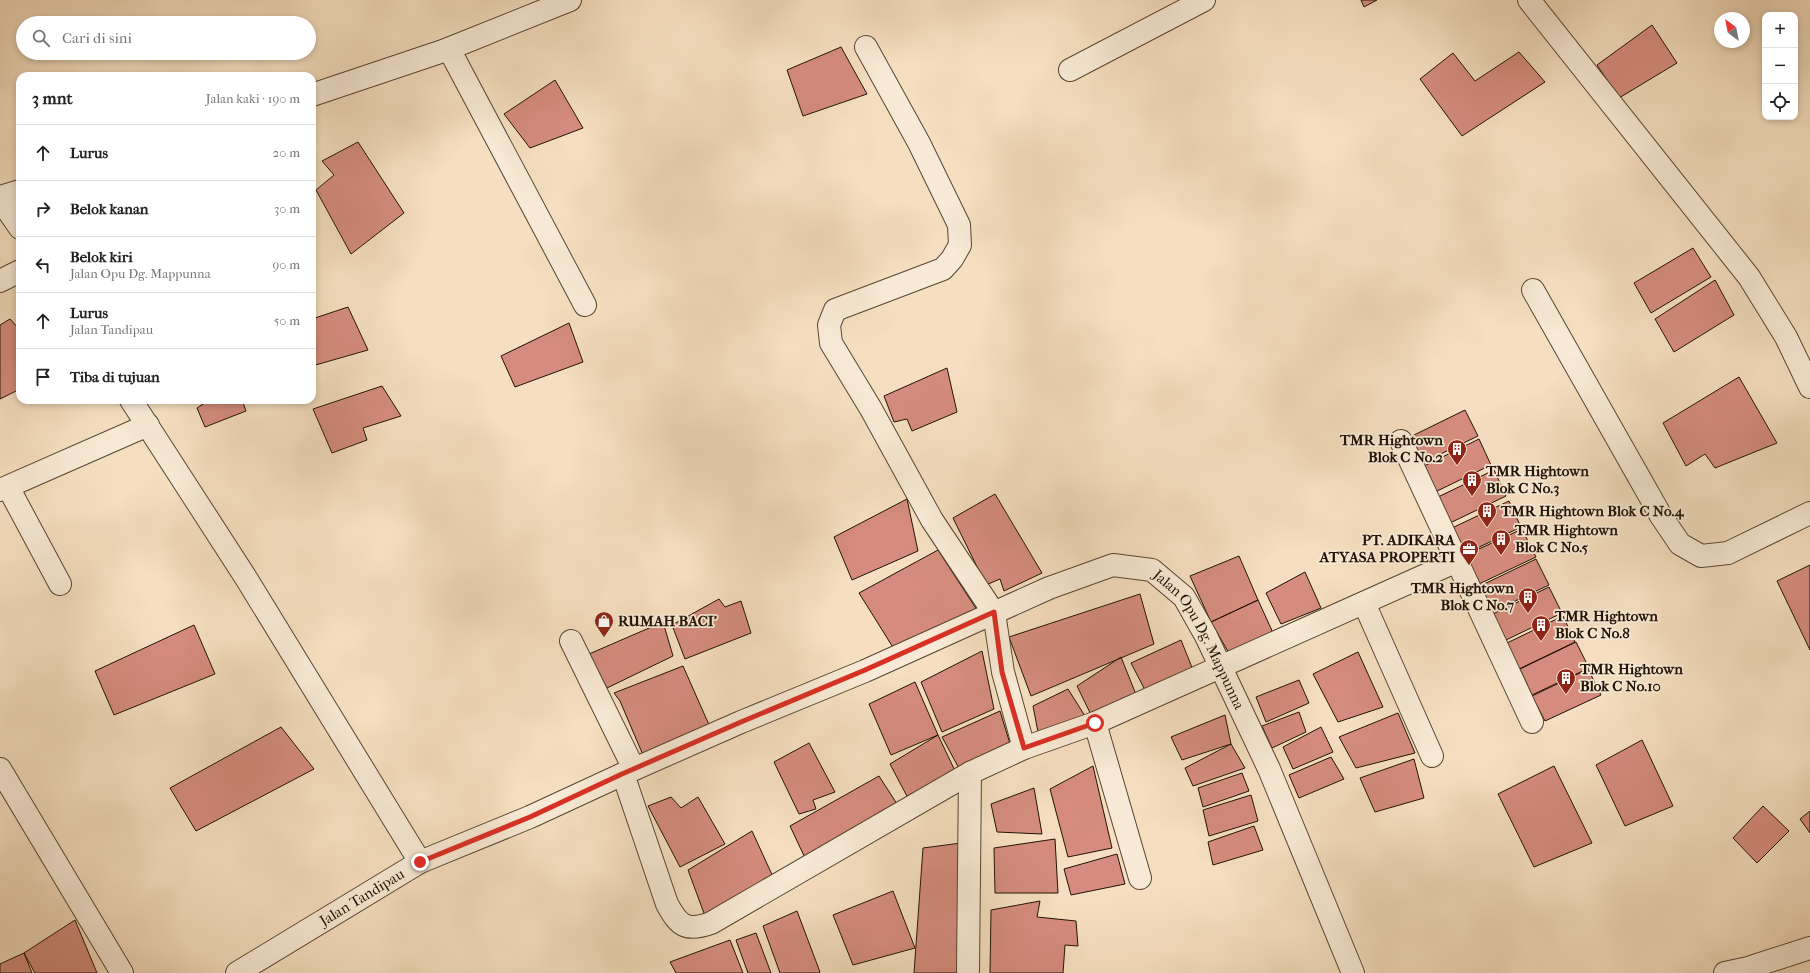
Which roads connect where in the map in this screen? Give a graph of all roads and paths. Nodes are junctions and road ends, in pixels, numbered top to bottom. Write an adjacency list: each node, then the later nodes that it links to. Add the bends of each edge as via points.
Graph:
1 (570, 0): 5 (street)
2 (1204, 0): 6 (street)
3 (1528, 0): 15 (street, via 1749,277 1786,337)
4 (866, 47): 24 (street, via 946,195 959,224 960,245 943,269 835,310 829,325 831,343 871,409 932,520)
5 (449, 49): 7 (street); 14 (street)
6 (1070, 70)
7 (316, 94)
8 (16, 192): 9 (street)
9 (0, 198): 10 (street)
10 (16, 222)
11 (16, 273): 12 (street)
12 (0, 281)
13 (1532, 290): 20 (street, via 1661,516 1680,544 1701,556 1728,552)
14 (585, 305)
15 (1810, 386)
16 (135, 404): 17 (street)
17 (148, 425): 19 (street); 34 (street, via 246,578)
18 (1401, 441): 21 (street)
19 (4, 488): 22 (street)
20 (1810, 513)
21 (1457, 561): 23 (street); 27 (street)
22 (60, 584)
23 (1364, 604): 26 (street); 30 (street)
24 (994, 612): 26 (street, Jalan Opu Dg. Mappunna, via 1049,588 1113,565 1152,570 1184,597); 29 (street, via 1002,672); 32 (street, Jalan Opu Dg. Mappunna)
25 (571, 641): 32 (street)
26 (1222, 667): 28 (street); 40 (street, Jalan Opu Dg. Mappunna, via 1275,784)
27 (1532, 722)
28 (1095, 723): 29 (street); 35 (street)
29 (1024, 748): 33 (street)
30 (1432, 756)
31 (0, 769): 38 (street)
32 (628, 771): 33 (street, via 667,904 684,926 692,928 711,923); 34 (street, Jalan Tandipau, via 530,817)
33 (970, 773): 37 (street)
34 (420, 862): 39 (street, Jalan Tandipau)
35 (1140, 878)
36 (1810, 948): 41 (street)
37 (968, 970)
38 (122, 973)
39 (237, 973)
40 (1353, 973)
41 (1725, 973)

